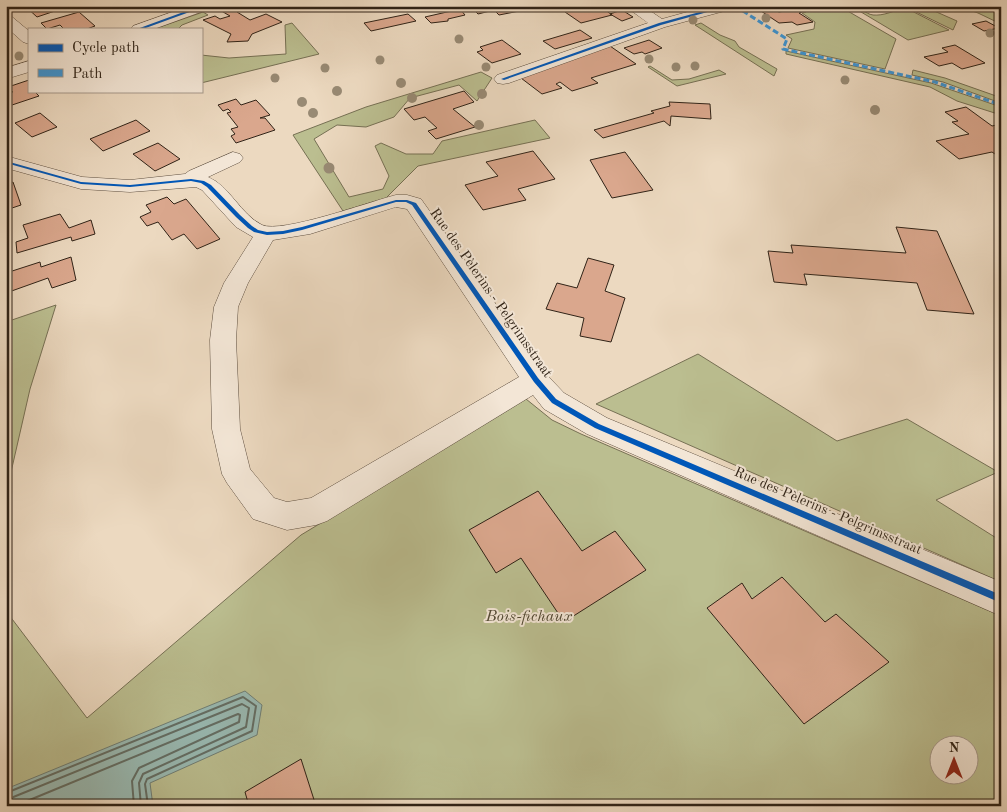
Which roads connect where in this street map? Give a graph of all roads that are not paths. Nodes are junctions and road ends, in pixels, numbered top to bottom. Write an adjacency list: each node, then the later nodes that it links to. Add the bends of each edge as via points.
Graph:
1 (204, 6): 6 (street)
2 (632, 6): 5 (street)
3 (727, 6): 5 (street)
4 (6, 19): 7 (street)
5 (660, 24): 10 (street)
6 (142, 28)
7 (28, 38)
8 (28, 66): 9 (street)
9 (6, 74)
10 (503, 79)
11 (233, 158): 13 (street)
12 (6, 162): 13 (street, via 81,183 130,186)
13 (190, 180): 14 (street, via 209,186 253,229)
14 (266, 234): 15 (street, Rue des Pèlerins - Pelgrimsstraat, via 292,232 396,201 414,204); 15 (street, via 236,283 226,307 223,340 226,429 237,474 264,509 287,516 316,511)
15 (536, 380): 16 (street, Rue des Pèlerins - Pelgrimsstraat, via 554,401 597,426)
16 (1001, 599)

